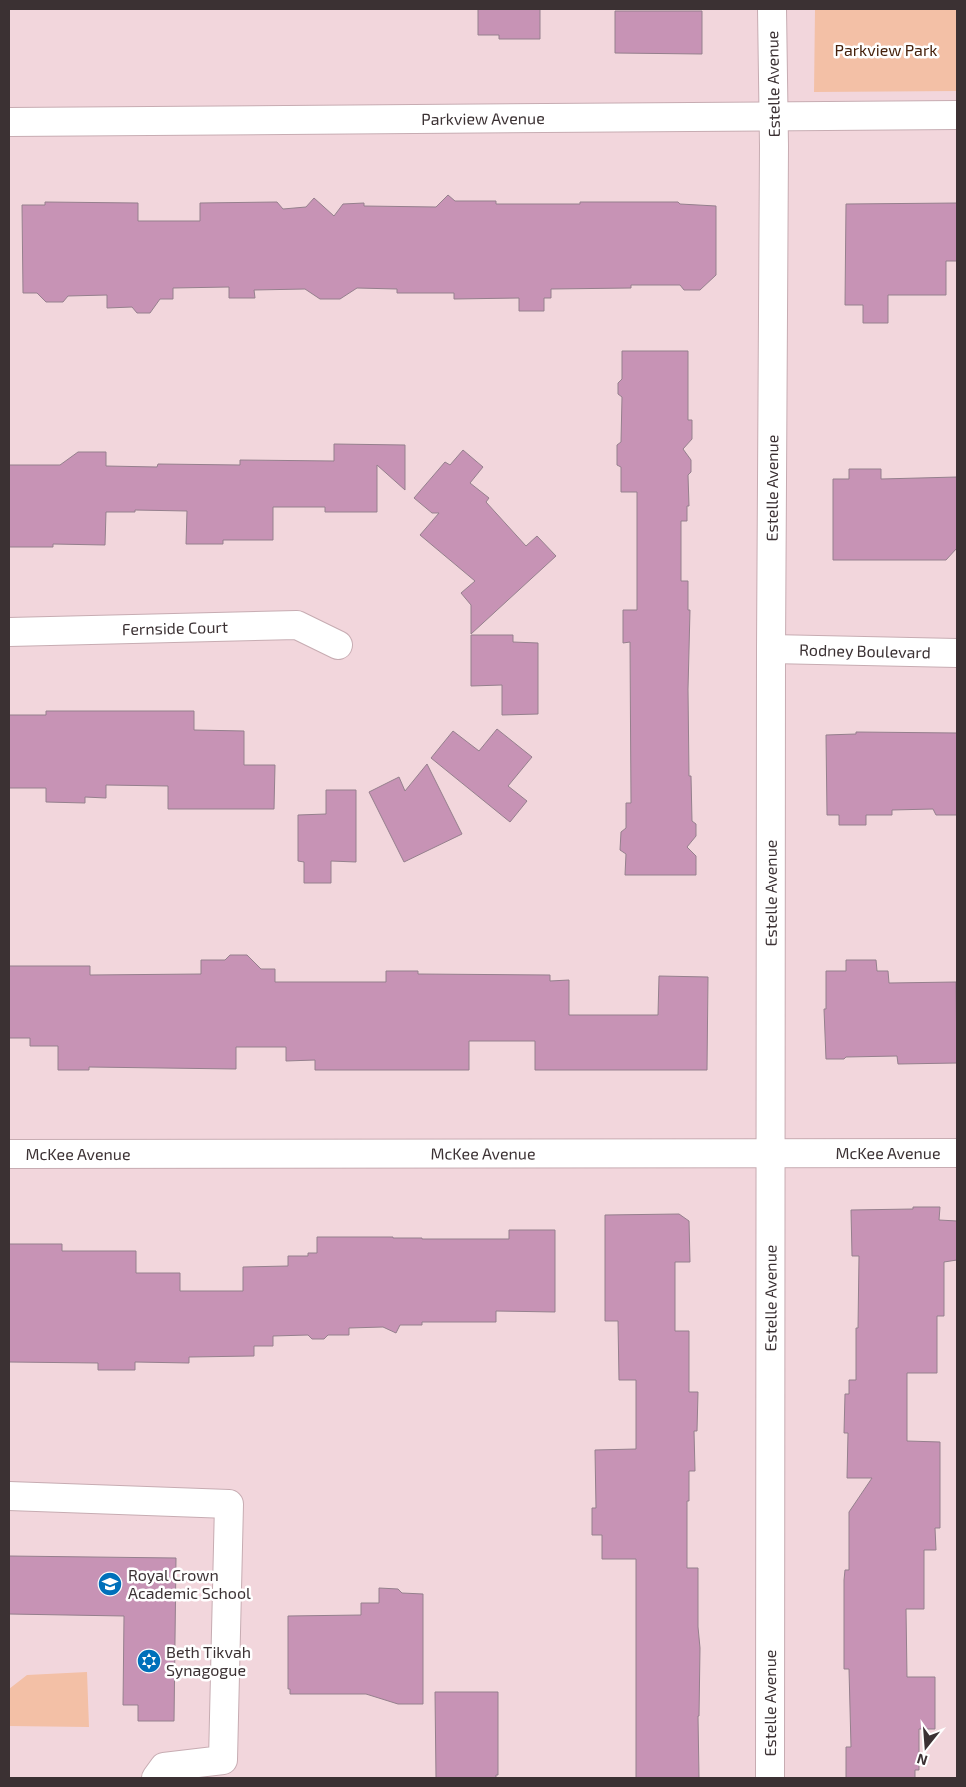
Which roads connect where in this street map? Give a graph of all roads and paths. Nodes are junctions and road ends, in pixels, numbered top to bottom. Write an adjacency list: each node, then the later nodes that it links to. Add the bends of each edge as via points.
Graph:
1 (772, 9): 2 (street, Estelle Avenue)
2 (774, 115): 3 (street, Parkview Avenue); 4 (street, Parkview Avenue); 7 (street, Estelle Avenue)
3 (957, 115)
4 (9, 122)
5 (9, 632): 6 (street, Fernside Court, via 297,625)
6 (338, 645)
7 (771, 649): 8 (street, Rodney Boulevard); 9 (street, Estelle Avenue)
8 (957, 653)
9 (772, 1153): 10 (street, McKee Avenue); 11 (street, McKee Avenue); 14 (street, Estelle Avenue)
10 (9, 1154)
11 (957, 1154)
12 (9, 1496): 13 (street, via 229,1504 223,1760 164,1767)
13 (156, 1778)
14 (770, 1778)

